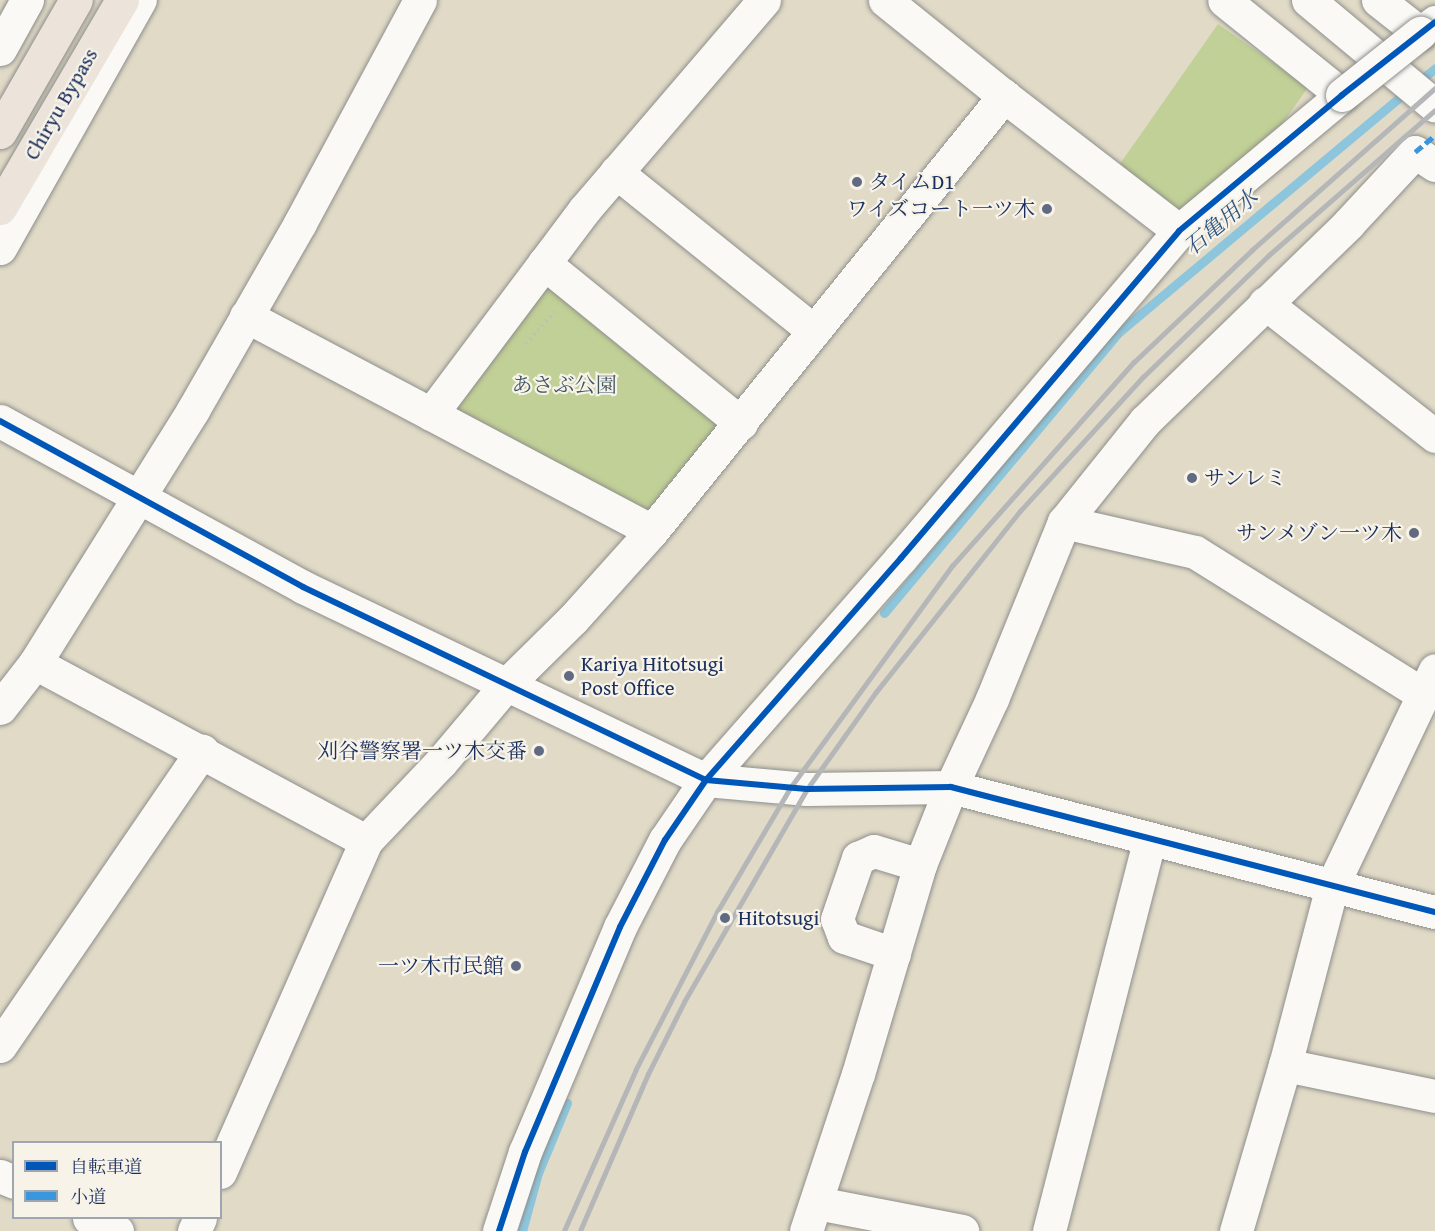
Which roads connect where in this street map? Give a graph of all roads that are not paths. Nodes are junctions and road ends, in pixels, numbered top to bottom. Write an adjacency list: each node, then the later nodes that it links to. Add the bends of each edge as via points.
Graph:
1 (27, 0): 12 (street)
2 (76, 0): 16 (highway, Chiryu Bypass)
3 (122, 0): 19 (highway, Chiryu Bypass)
4 (140, 0): 21 (street)
5 (420, 0): 24 (street)
6 (764, 0): 18 (street)
7 (885, 0): 14 (street)
8 (1224, 0): 13 (street)
9 (1308, 0): 15 (street)
10 (1378, 0): 11 (street)
11 (1428, 27): 13 (street, bridge)
12 (0, 49)
13 (1342, 95): 20 (street)
14 (1004, 96): 20 (street); 25 (street)
15 (1435, 106)
16 (0, 132)
17 (1425, 159): 23 (street, via 1348,224)
18 (616, 172): 22 (street); 25 (street)
19 (0, 208)
20 (1179, 231): 38 (street)
21 (0, 248)
22 (544, 263): 26 (street); 28 (street)
23 (1265, 303): 29 (street); 31 (street, via 1145,421)
24 (246, 316): 26 (street); 30 (street)
25 (814, 331): 28 (street)
26 (431, 414): 32 (street)
27 (0, 421): 30 (street)
28 (741, 423): 32 (street)
29 (1435, 436)
30 (137, 498): 33 (street); 35 (street, via 303,587)
31 (1064, 522): 34 (street, via 1195,552); 39 (street, via 992,699)
32 (652, 531): 35 (street, via 573,619)
33 (35, 663): 36 (street); 37 (street)
34 (1429, 682): 43 (street)
35 (505, 686): 38 (street); 41 (street, via 441,762)
36 (0, 708)
37 (202, 751): 41 (street); 46 (street)
38 (706, 780): 39 (street, via 807,789); 53 (street, via 666,840 620,927 525,1152)
39 (951, 787): 40 (street); 42 (street)
40 (1150, 839): 43 (street); 55 (street)
41 (366, 841): 49 (street)
42 (920, 865): 45 (street); 45 (street, via 874,851 858,858 837,919 844,937)
43 (1332, 886): 44 (street); 47 (street)
44 (1435, 912)
45 (894, 954): 50 (street)
46 (0, 1046)
47 (1286, 1065): 48 (street); 56 (street)
48 (1435, 1096)
49 (222, 1167)
50 (812, 1217): 54 (street)
51 (91, 1219): 52 (street)
52 (117, 1231)
53 (498, 1231)
54 (962, 1231)
55 (1049, 1231)
56 (1236, 1231)

